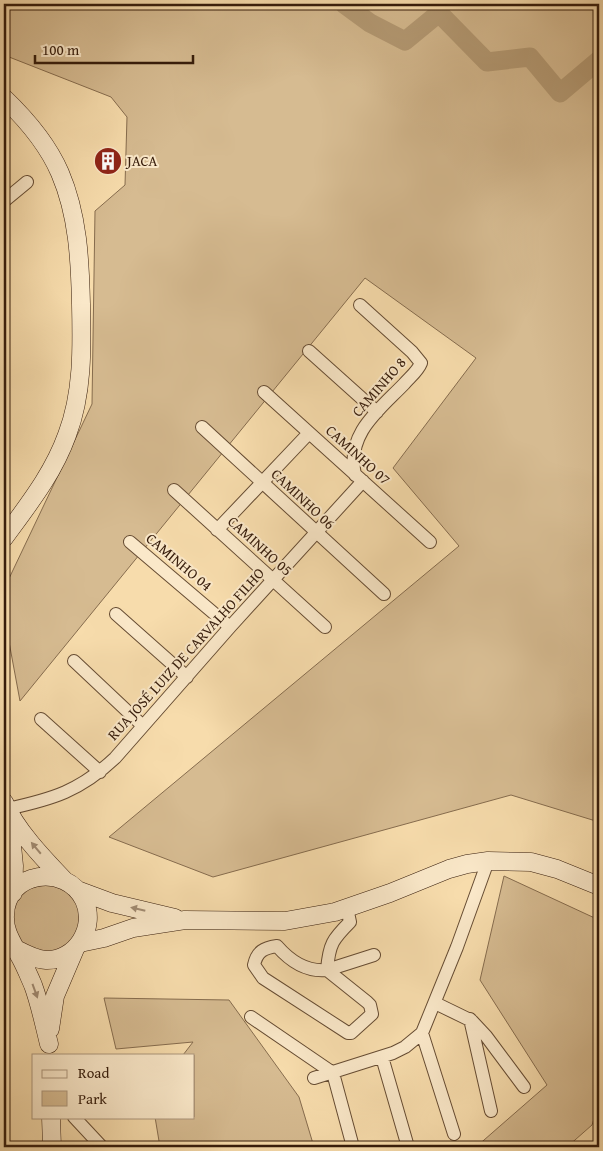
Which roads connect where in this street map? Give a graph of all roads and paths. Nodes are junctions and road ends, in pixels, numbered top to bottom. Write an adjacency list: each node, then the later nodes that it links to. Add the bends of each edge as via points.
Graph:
1 (4, 98): 15 (main road, via 52,156 68,194 79,257 82,345 78,390 68,434 48,476)
2 (27, 182): 3 (street)
3 (4, 201)
4 (360, 305): 7 (street, CAMINHO 8, via 420,361 420,365)
5 (309, 351): 7 (street)
6 (264, 392): 9 (street, CAMINHO 07)
7 (377, 412): 10 (street, CAMINHO 8, via 355,444 353,464)
8 (202, 427): 11 (street, CAMINHO 06)
9 (309, 433): 10 (street, CAMINHO 07); 11 (street)
10 (359, 478): 14 (street, RUA JOSÉ LUIZ DE CARVALHO FILHO); 17 (street, CAMINHO 07)
11 (262, 483): 13 (street); 14 (street, CAMINHO 06)
12 (174, 490): 13 (street, CAMINHO 05)
13 (217, 530): 18 (street, CAMINHO 05)
14 (316, 533): 18 (street, RUA JOSÉ LUIZ DE CARVALHO FILHO); 19 (street, CAMINHO 06)
15 (4, 538)
16 (130, 542): 21 (street, CAMINHO 04)
17 (430, 542)
18 (273, 580): 21 (street, RUA JOSÉ LUIZ DE CARVALHO FILHO); 22 (street, CAMINHO 05)
19 (384, 594)
20 (116, 614): 24 (street)
21 (230, 626): 24 (street, RUA JOSÉ LUIZ DE CARVALHO FILHO)
22 (325, 627)
23 (74, 661): 26 (street)
24 (187, 677): 26 (street, RUA JOSÉ LUIZ DE CARVALHO FILHO)
25 (41, 719): 27 (street)
26 (143, 726): 27 (street, RUA JOSÉ LUIZ DE CARVALHO FILHO)
27 (100, 772): 28 (street, RUA JOSÉ LUIZ DE CARVALHO FILHO, via 65,793)
28 (7, 809): 30 (main road, one-way to 28); 32 (main road, via 14,866)
29 (488, 861): 31 (main road, via 531,862); 33 (main road, via 449,869); 39 (street)
30 (71, 885): 32 (main road, via 53,876 42,876 26,882); 34 (main road, one-way to 30, via 112,903); 36 (main road, via 85,902 88,916 87,930)
31 (599, 886)
32 (8, 897): 35 (main road, via 5,913)
33 (347, 908): 34 (main road, via 285,921); 38 (street, via 350,922 335,937 328,952)
34 (185, 920): 36 (main road, via 133,928)
35 (9, 945): 36 (main road, via 45,960 61,957); 43 (main road, one-way to 43, via 20,956 33,987)
36 (77, 946): 43 (main road, via 55,996)
37 (374, 955): 38 (street)
38 (327, 970): 38 (street, via 302,966 277,946 264,948 254,965 264,978 351,1033 372,1014 370,1005)
39 (435, 1003): 41 (street); 42 (street)
40 (251, 1017): 45 (street)
41 (470, 1019): 47 (street); 48 (street)
42 (422, 1033): 44 (street, via 406,1047); 51 (street)
43 (49, 1049)
44 (382, 1057): 45 (street); 55 (street)
45 (333, 1073): 46 (street); 54 (street)
46 (314, 1078)
47 (524, 1087)
48 (492, 1111)
49 (51, 1118): 52 (main road)
50 (75, 1118): 53 (street)
51 (454, 1134)
52 (52, 1147)
53 (102, 1147)
54 (353, 1147)
55 (408, 1147)

